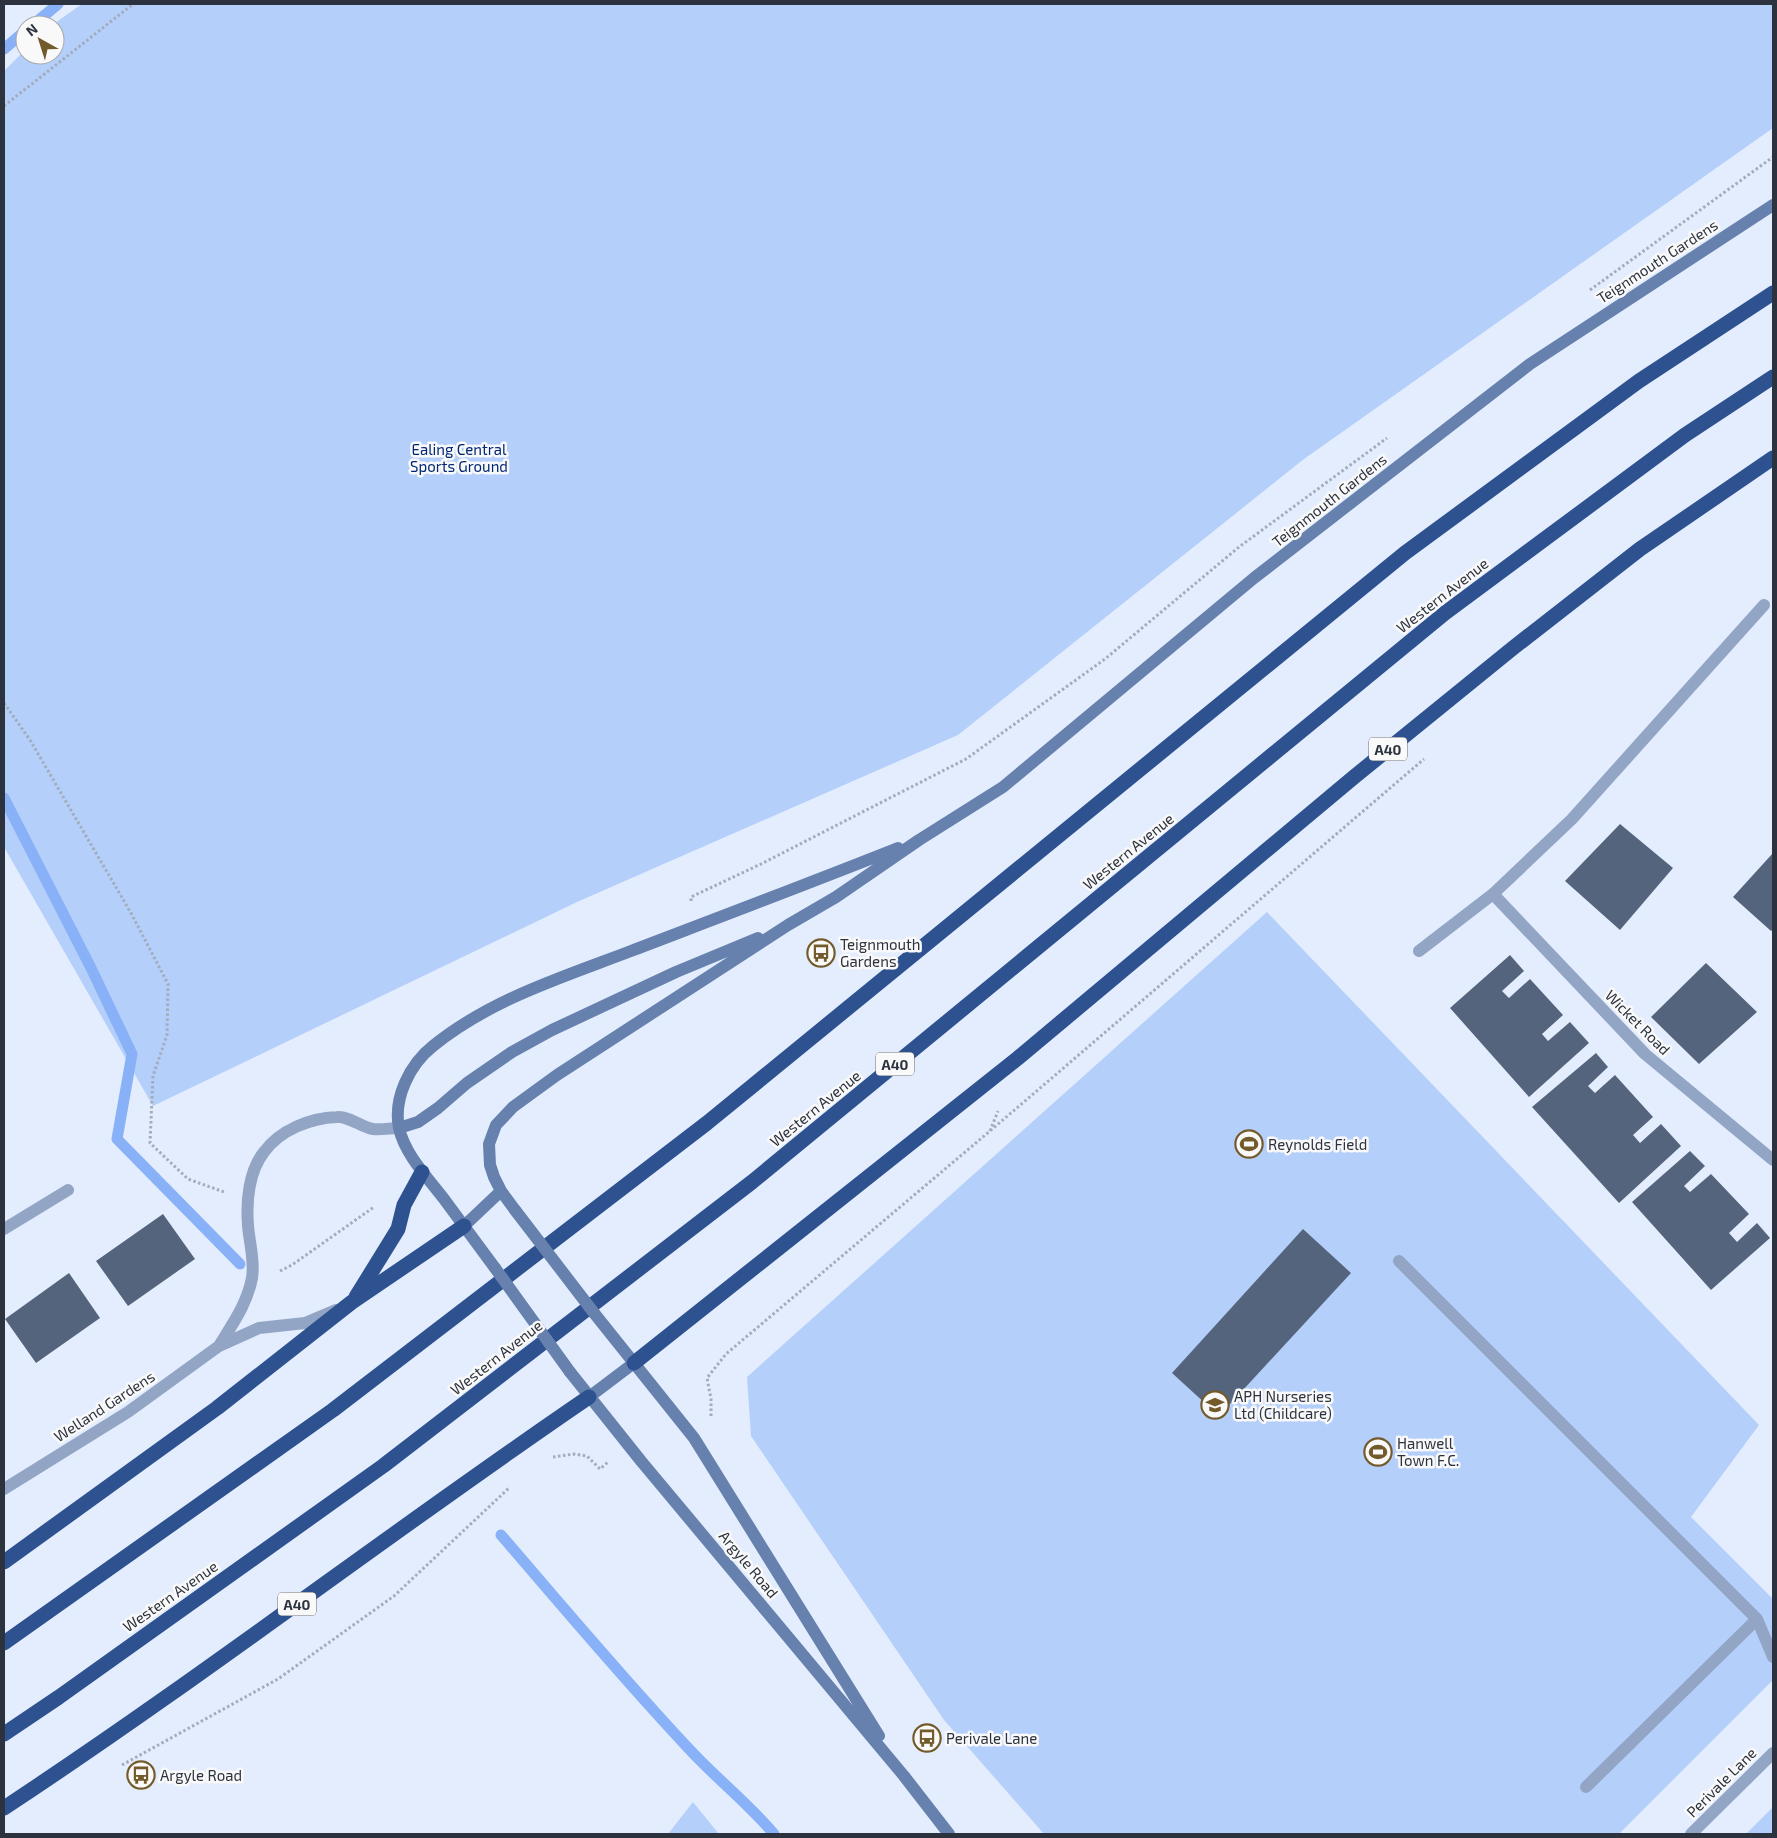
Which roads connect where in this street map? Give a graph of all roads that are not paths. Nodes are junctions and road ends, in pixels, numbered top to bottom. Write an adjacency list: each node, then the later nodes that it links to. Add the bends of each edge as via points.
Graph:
1 (1773, 205): 6 (main road, Teignmouth Gardens, via 1530,364 1254,578 1004,787)
2 (1773, 293): 25 (highway, via 1639,381 1405,552 707,1123 333,1410)
3 (1773, 377): 27 (highway, Western Avenue / A40, via 1685,435 1445,613 759,1176 383,1466)
4 (1773, 458): 20 (highway, A40, via 1640,549 1521,642 1018,1058)
5 (1764, 605): 7 (street, via 1572,819)
6 (919, 840): 8 (main road, via 836,897); 10 (main road, via 514,996 468,1021 432,1047 412,1069 403,1086)
7 (1493, 894): 9 (street); 11 (street, Wicket Road, via 1645,1054)
8 (788, 925): 10 (main road, via 676,972 552,1030 512,1052 418,1122); 14 (main road, Argyle Road, via 513,1107 496,1125 489,1144 490,1166)
9 (1419, 951)
10 (399, 1128): 12 (main road, Argyle Road); 19 (street, Welland Gardens, via 372,1129 339,1116 309,1121 284,1132 264,1152 252,1176 248,1201 252,1276 244,1306)
11 (1773, 1160)
12 (422, 1172): 15 (main road, Argyle Road); 18 (highway, via 404,1205 398,1229)
13 (68, 1190): 16 (street)
14 (500, 1191): 15 (main road); 20 (main road, Argyle Road, bridge)
15 (464, 1226): 18 (highway); 21 (main road, Argyle Road, bridge)
16 (4, 1229)
17 (1399, 1261): 24 (street)
18 (352, 1302): 19 (street, Welland Gardens, via 306,1324 259,1328); 23 (highway, via 217,1408)
19 (219, 1346): 22 (street, Welland Gardens, via 128,1412)
20 (634, 1364): 21 (main road); 29 (main road, Argyle Road, via 694,1438)
21 (589, 1398): 29 (main road, Argyle Road); 31 (highway, A40, via 78,1760)
22 (4, 1489)
23 (4, 1562)
24 (1757, 1619): 26 (street); 30 (street)
25 (4, 1643)
26 (1773, 1658)
27 (4, 1734)
28 (1773, 1753): 33 (street, Perivale Lane)
29 (904, 1776): 32 (main road, Argyle Road)
30 (1586, 1787)
31 (4, 1808)
32 (949, 1834)
33 (1691, 1834)

